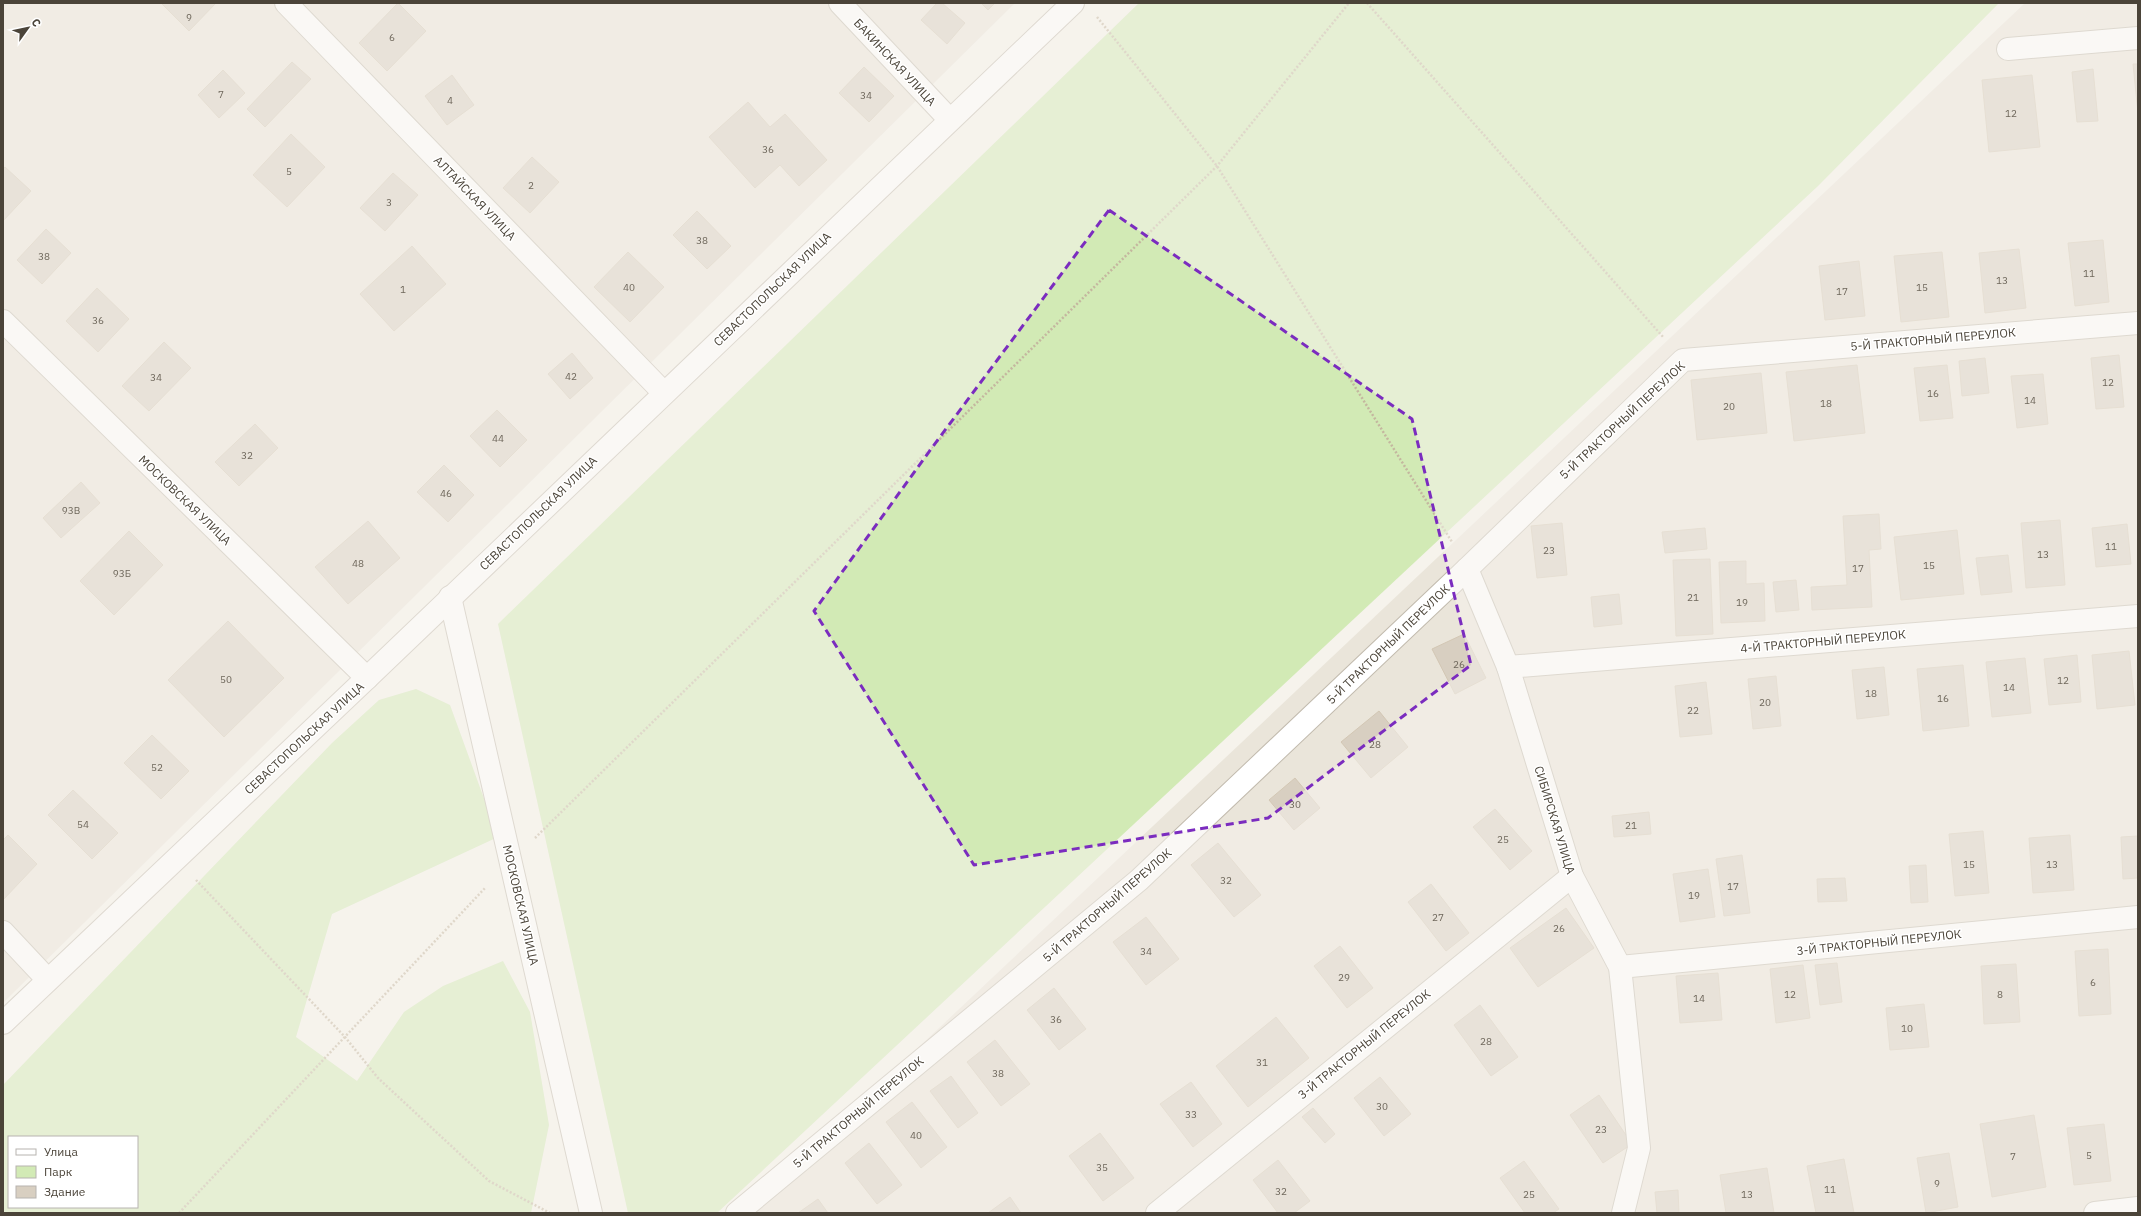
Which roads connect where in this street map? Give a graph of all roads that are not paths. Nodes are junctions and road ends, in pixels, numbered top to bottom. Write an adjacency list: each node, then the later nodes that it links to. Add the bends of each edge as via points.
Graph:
1 (286, 3): 9 (street, АЛТАЙСКАЯ УЛИЦА)
2 (840, 3): 6 (street, БАКИНСКАЯ УЛИЦА)
3 (1073, 3): 6 (street, СЕВАСТОПОЛЬСКАЯ УЛИЦА)
4 (2138, 38): 5 (street)
5 (2008, 50)
6 (950, 120): 9 (street, СЕВАСТОПОЛЬСКАЯ УЛИЦА)
7 (3, 321): 14 (street, МОСКОВСКАЯ УЛИЦА)
8 (2138, 323): 10 (street, 5-Й ТРАКТОРНЫЙ ПЕРЕУЛОК, via 1683,360)
9 (664, 393): 11 (street, СЕВАСТОПОЛЬСКАЯ УЛИЦА)
10 (1467, 569): 13 (street, СИБИРСКАЯ УЛИЦА); 23 (street, 5-Й ТРАКТОРНЫЙ ПЕРЕУЛОК, via 1139,880)
11 (450, 597): 14 (street, СЕВАСТОПОЛЬСКАЯ УЛИЦА); 22 (street, МОСКОВСКАЯ УЛИЦА)
12 (2138, 616): 13 (street, 4-Й ТРАКТОРНЫЙ ПЕРЕУЛОК)
13 (1508, 667): 15 (street, СИБИРСКАЯ УЛИЦА)
14 (367, 678): 19 (street, СЕВАСТОПОЛЬСКАЯ УЛИЦА)
15 (1572, 876): 18 (street, СИБИРСКАЯ УЛИЦА); 24 (street, 3-Й ТРАКТОРНЫЙ ПЕРЕУЛОК)
16 (2138, 917): 18 (street, 3-Й ТРАКТОРНЫЙ ПЕРЕУЛОК)
17 (3, 932): 19 (street)
18 (1620, 968): 25 (street, СИБИРСКАЯ УЛИЦА, via 1639,1148)
19 (48, 980): 20 (street, СЕВАСТОПОЛЬСКАЯ УЛИЦА)
20 (3, 1023)
21 (2138, 1208): 26 (street)
22 (591, 1213)
23 (737, 1213)
24 (1158, 1213)
25 (1623, 1213)
26 (2095, 1213)

